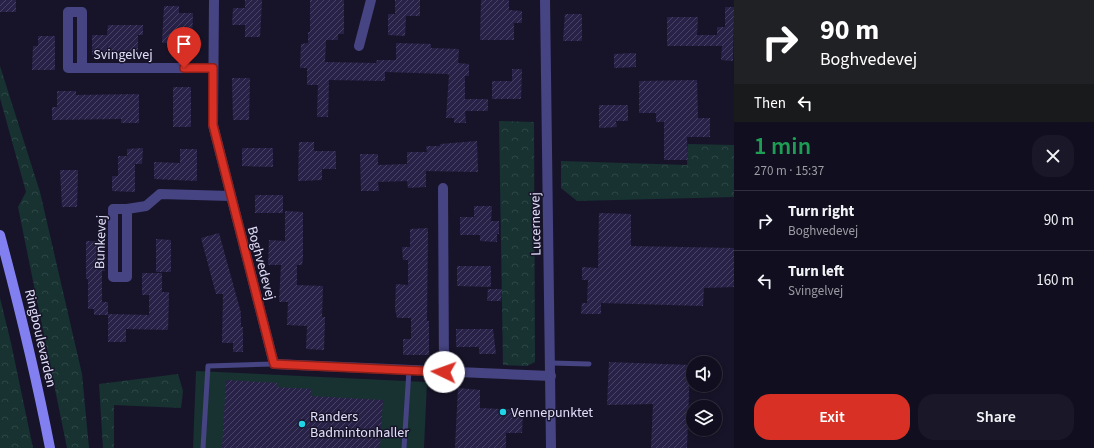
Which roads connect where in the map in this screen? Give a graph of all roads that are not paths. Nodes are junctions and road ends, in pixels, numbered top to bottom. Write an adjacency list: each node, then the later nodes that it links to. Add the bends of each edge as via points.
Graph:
1 (214, 0): 6 (street, Boghvedevej)
2 (371, 0): 4 (street)
3 (545, 0): 11 (street, Lucernevej)
4 (359, 46)
5 (82, 68): 5 (street, Svingelvej, via 82,12 68,12 68,68); 6 (street, Svingelvej)
6 (213, 68): 8 (street, Boghvedevej, via 213,125)
7 (443, 188): 15 (street)
8 (230, 196): 9 (street, Bunkevej, via 160,194 146,206); 12 (street, Boghvedevej)
9 (127, 209): 9 (street, Bunkevej, via 127,277 113,277 113,209)
10 (0, 235): 17 (main road, Ringboulevarden, via 21,313)
11 (551, 363): 13 (lane); 16 (street, Lucernevej)
12 (274, 364): 14 (street); 18 (lane, via 208,366)
13 (589, 364)
14 (409, 370): 15 (street); 19 (lane)
15 (444, 372): 16 (street)
16 (551, 376): 20 (street, Lucernevej)
17 (50, 448)
18 (203, 448)
19 (404, 448)
20 (551, 448)

